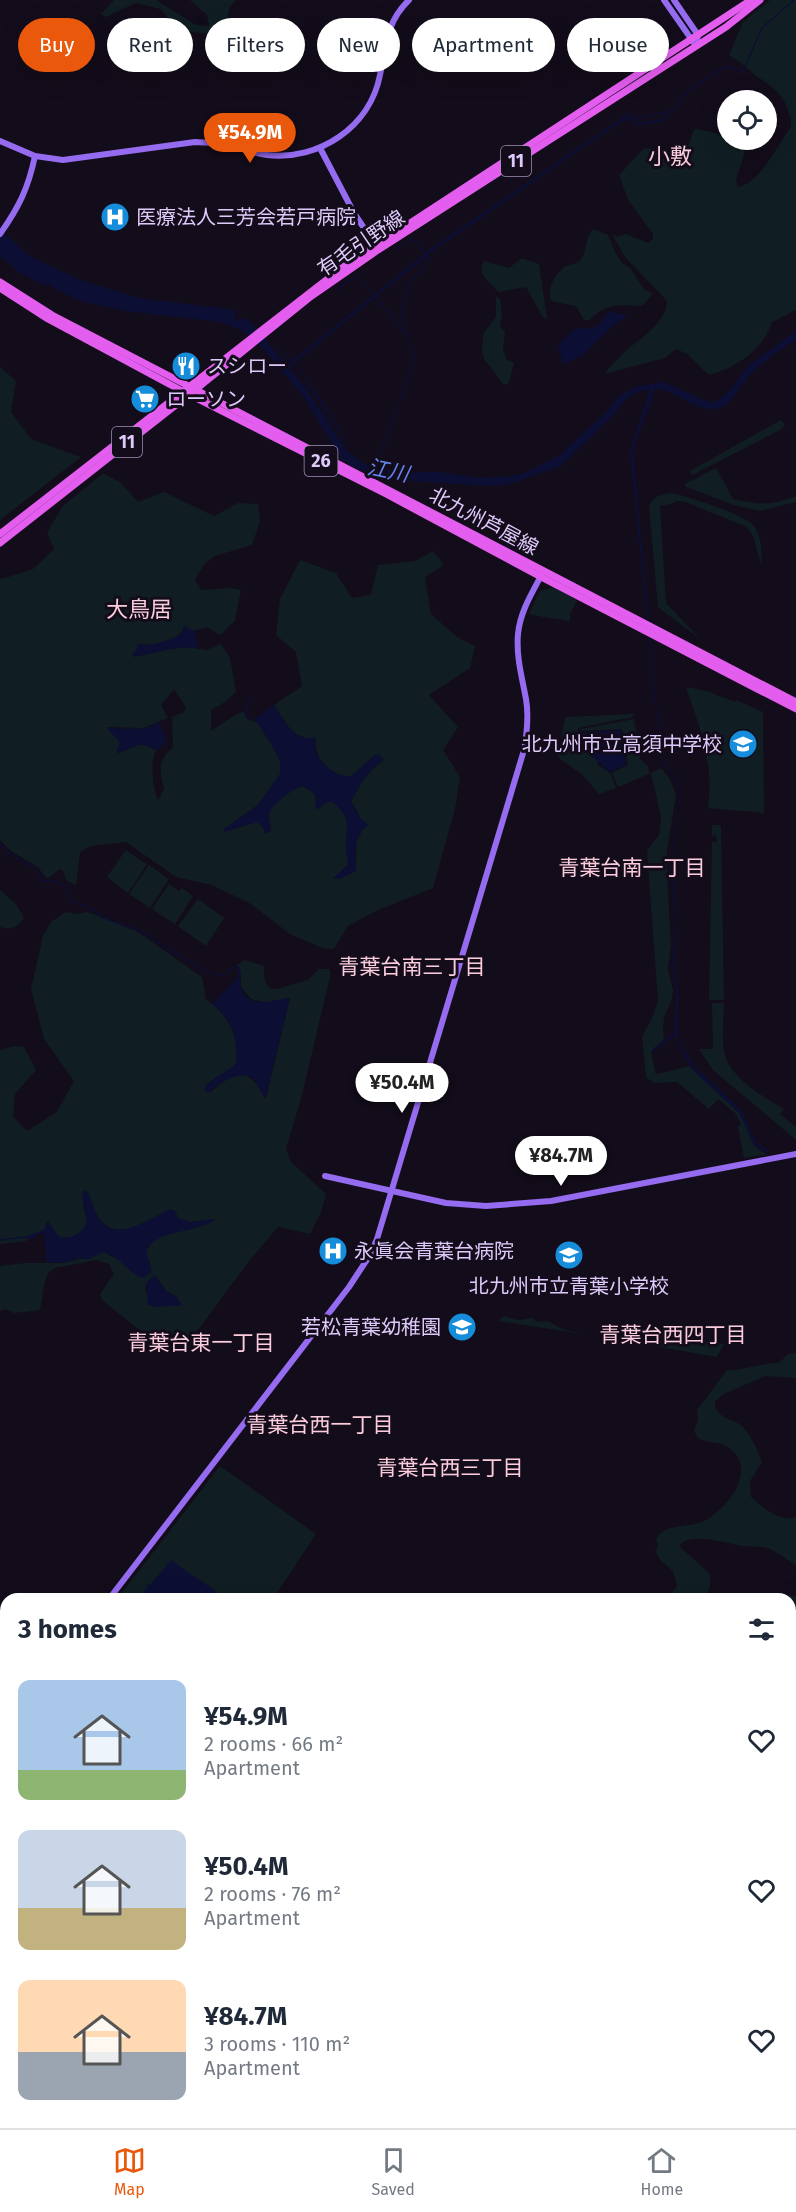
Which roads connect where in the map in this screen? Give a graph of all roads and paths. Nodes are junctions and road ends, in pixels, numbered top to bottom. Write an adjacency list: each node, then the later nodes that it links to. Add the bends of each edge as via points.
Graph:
1 (409, 0): 10 (street, via 390,27 380,76 369,105 347,131)
2 (664, 0): 7 (street)
3 (674, 0): 6 (street)
4 (751, 0): 6 (main road, 有毛引野線 / 11)
5 (760, 0): 8 (main road, 有毛引野線 / 11)
6 (698, 35): 7 (main road, 有毛引野線 / 11); 8 (street)
7 (690, 40): 8 (street); 13 (main road, 有毛引野線 / 11)
8 (696, 46): 13 (main road, 有毛引野線 / 11)
9 (0, 141): 11 (street)
10 (320, 148): 11 (street, via 294,155 266,155 195,142 76,159); 13 (street)
11 (35, 156): 12 (street, via 27,189)
12 (0, 234)
13 (377, 247): 16 (main road, 有毛引野線 / 11)
14 (0, 282): 16 (main road, 北九州芦屋線 / 26)
15 (0, 288): 16 (main road, 北九州芦屋線 / 26, via 48,320)
16 (189, 390): 17 (main road, 有毛引野線 / 11); 18 (main road, 有毛引野線 / 11); 19 (main road, 北九州芦屋線 / 26)
17 (0, 534)
18 (0, 543)
19 (542, 574): 20 (main road, 北九州芦屋線 / 26); 25 (street, via 518,633 517,654 526,700 525,750)
20 (663, 636): 21 (main road, 北九州芦屋線 / 26); 22 (main road, 北九州芦屋線 / 26)
21 (796, 702)
22 (796, 709)
23 (796, 1154): 25 (street, via 551,1201 486,1206 446,1203)
24 (325, 1176): 25 (street)
25 (392, 1191): 26 (street, via 370,1255 349,1287)
26 (115, 1593)

